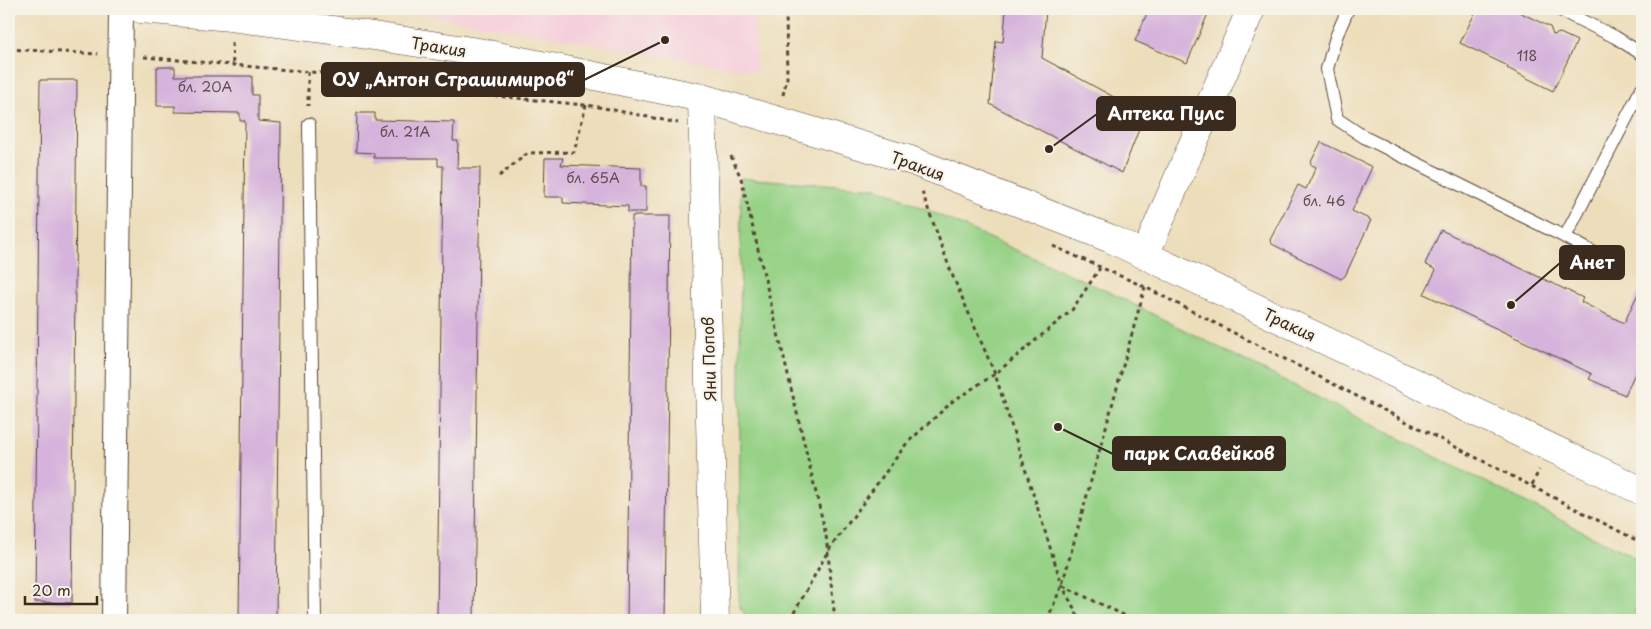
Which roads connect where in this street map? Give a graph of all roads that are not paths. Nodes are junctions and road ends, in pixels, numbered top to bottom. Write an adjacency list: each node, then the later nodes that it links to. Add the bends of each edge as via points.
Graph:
1 (121, 9): 14 (street)
2 (141, 9): 8 (main road, Тракия, via 240,18 469,50)
3 (1251, 9): 11 (main road)
4 (1348, 9): 10 (lane, via 1327,69 1337,119 1364,137)
5 (1558, 9): 6 (lane)
6 (1642, 54)
7 (1642, 88): 10 (lane)
8 (702, 98): 11 (main road, Тракия, via 910,160); 16 (main road, Яни Попов)
9 (309, 124): 15 (lane)
10 (1565, 237): 12 (lane)
11 (1145, 255): 13 (main road, Тракия)
12 (1614, 264)
13 (1642, 491)
14 (114, 620)
15 (315, 620)
16 (715, 620)

